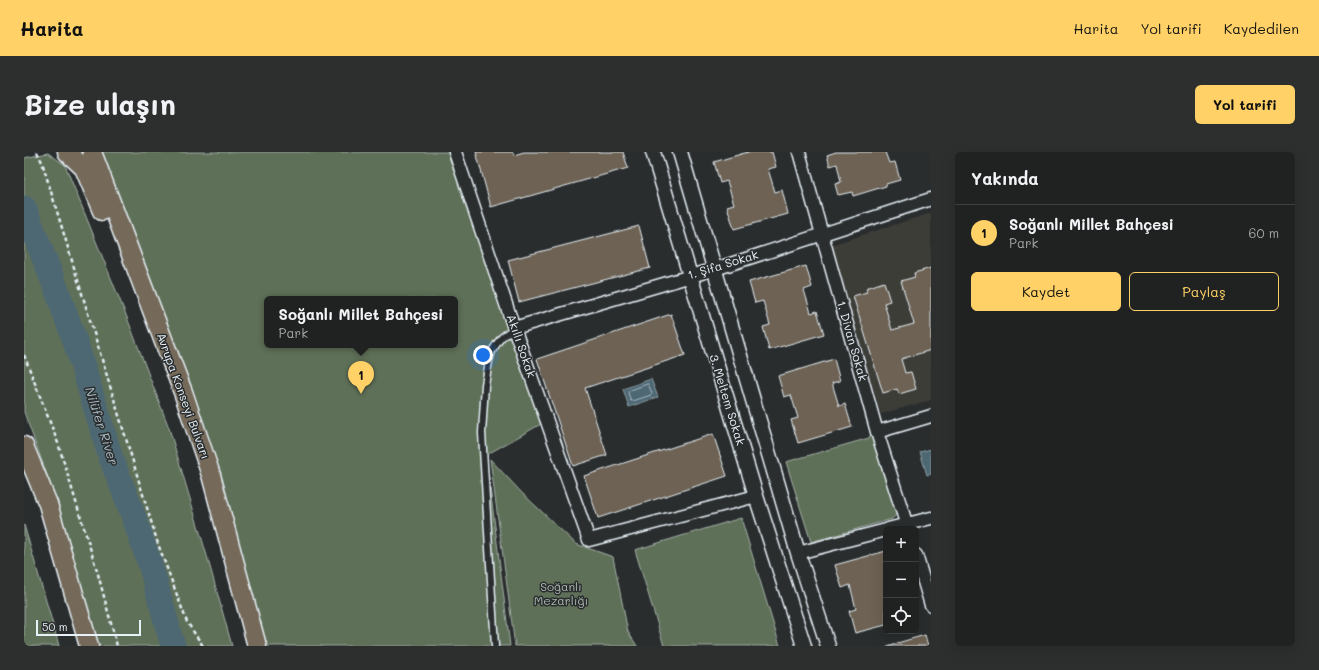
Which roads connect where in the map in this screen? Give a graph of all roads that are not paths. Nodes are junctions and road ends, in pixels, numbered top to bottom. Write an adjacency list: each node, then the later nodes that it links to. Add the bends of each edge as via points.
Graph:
1 (67, 152): 11 (main road, via 84,168 108,226)
2 (92, 152): 11 (main road, Avrupa Konseyi Bulvarı)
3 (455, 152): 12 (street, Akıllı Sokak)
4 (653, 152): 10 (street, 3. Meltem Sokak)
5 (680, 152): 9 (street, 3. Meltem Sokak)
6 (799, 152): 8 (street, 1. Divan Sokak)
7 (931, 199): 8 (street, 1. Şifa Sokak)
8 (822, 234): 9 (street, 1. Şifa Sokak); 14 (street, 1. Divan Sokak)
9 (715, 268): 10 (street, 1. Şifa Sokak); 20 (street, 3. Meltem Sokak)
10 (689, 276): 12 (street, 1. Şifa Sokak); 16 (street, 3. Meltem Sokak)
11 (153, 316): 24 (main road, Avrupa Konseyi Bulvarı, via 183,392 211,475)
12 (514, 328): 16 (street, Akıllı Sokak, via 589,540); 25 (lane, via 502,337 492,351 485,385 482,433)
13 (931, 416): 14 (street)
14 (878, 432): 18 (street, 1. Divan Sokak)
15 (24, 446): 23 (main road, via 48,504)
16 (756, 496): 26 (street, 3. Meltem Sokak)
17 (931, 518): 18 (street)
18 (907, 526)
19 (883, 530): 20 (street)
20 (798, 553): 27 (street, 3. Meltem Sokak)
21 (918, 562): 22 (street)
22 (931, 604)
23 (89, 646)
24 (257, 646)
25 (495, 646)
26 (804, 646)
27 (828, 646)

